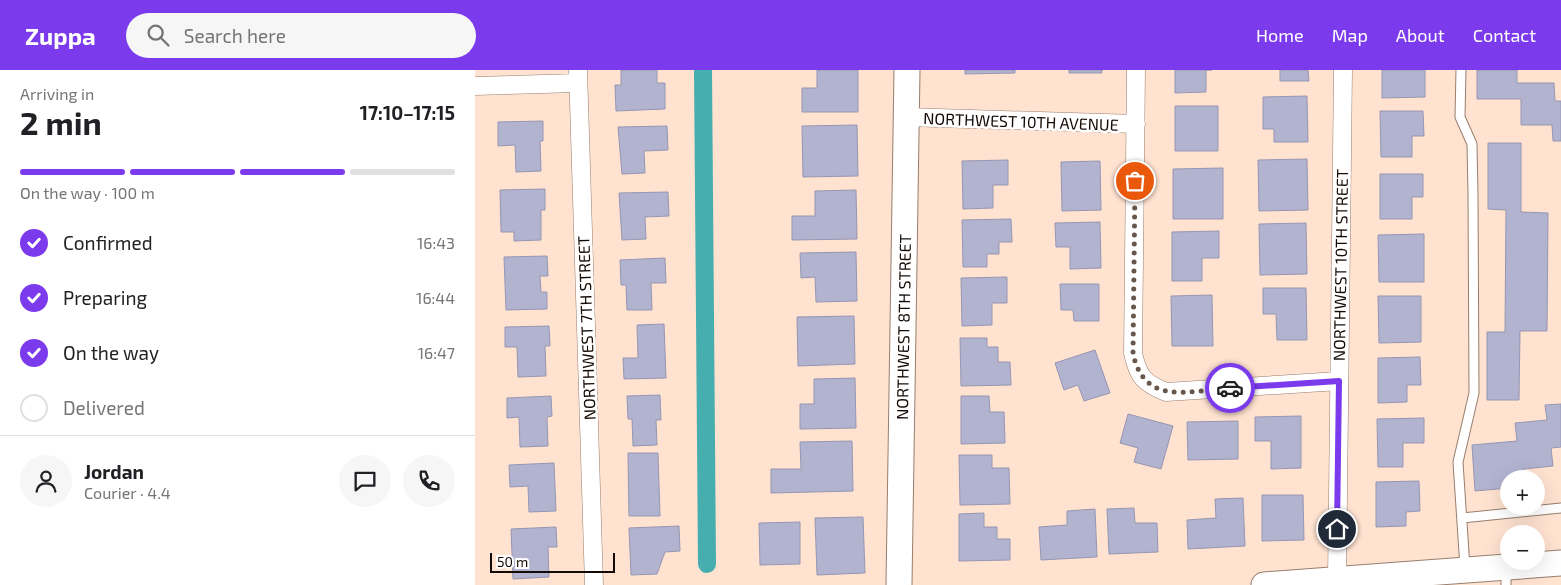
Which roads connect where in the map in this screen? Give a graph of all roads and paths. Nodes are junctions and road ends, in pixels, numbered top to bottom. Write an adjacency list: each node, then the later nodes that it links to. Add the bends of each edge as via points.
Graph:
1 (907, 70): 7 (street, NORTHWEST 8TH STREET)
2 (1136, 70): 8 (street)
3 (1343, 70): 9 (street, NORTHWEST 10TH STREET)
4 (1461, 70): 11 (lane, via 1460,116 1472,144 1474,393 1458,462)
5 (578, 76): 6 (street); 16 (street, NORTHWEST 7TH STREET)
6 (475, 86)
7 (906, 117): 8 (street, NORTHWEST 10TH AVENUE); 17 (street, NORTHWEST 8TH STREET)
8 (1135, 124): 9 (street, via 1133,354 1137,371 1149,385 1166,392)
9 (1339, 381): 15 (street, NORTHWEST 10TH STREET)
10 (1561, 508): 11 (lane)
11 (1462, 518): 13 (lane)
12 (1561, 563): 14 (street)
13 (1465, 570): 14 (street); 15 (street)
14 (1506, 576)
15 (1332, 582): 18 (street)
16 (594, 585)
17 (899, 585)
18 (1264, 585)

